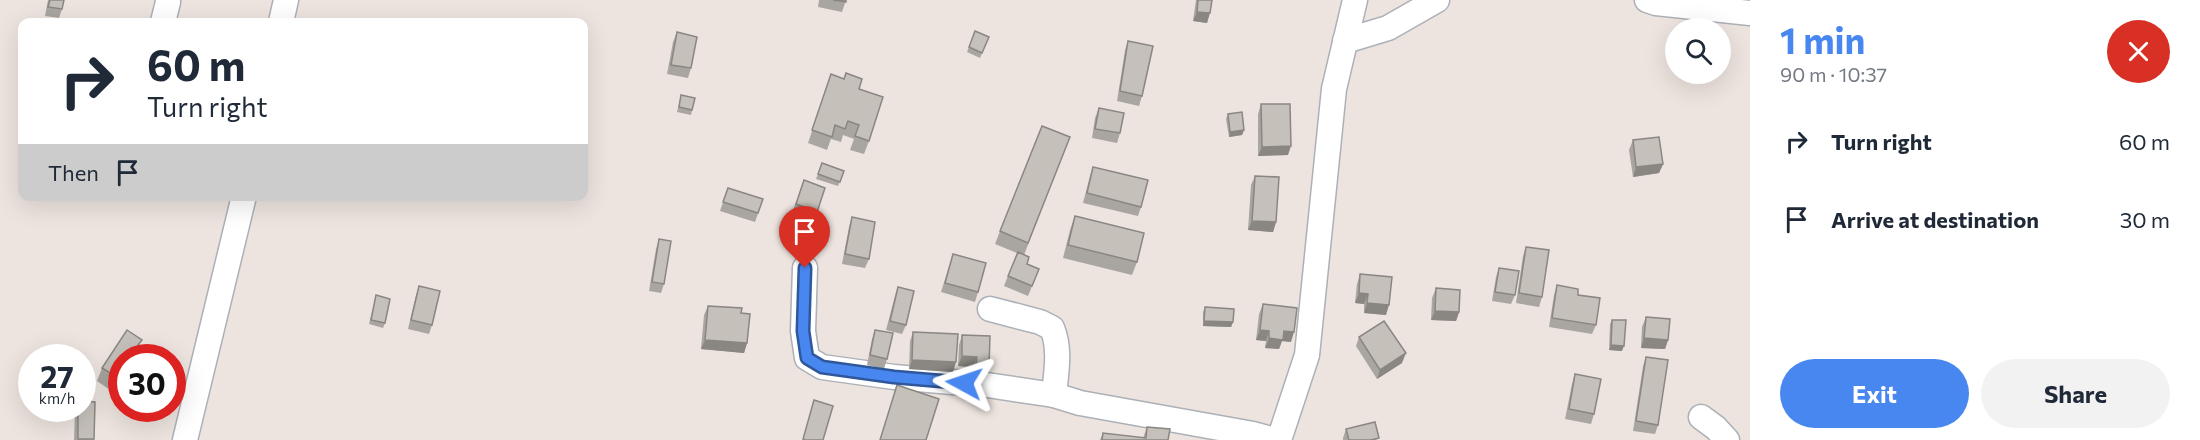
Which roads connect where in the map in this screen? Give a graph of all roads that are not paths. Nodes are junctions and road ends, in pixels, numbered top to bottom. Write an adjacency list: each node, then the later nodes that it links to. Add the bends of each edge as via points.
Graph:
1 (286, 0): 6 (street)
2 (1355, 0): 7 (street)
3 (1437, 0): 7 (street, via 1388,28)
4 (1647, 0): 5 (street)
5 (1750, 13)
6 (282, 18)
7 (1346, 41): 14 (street, via 1335,89 1308,355)
8 (243, 201): 13 (street)
9 (805, 268): 11 (street, via 803,331 807,358 822,367)
10 (990, 309): 11 (street, via 1052,328 1058,351)
11 (1054, 395): 14 (street)
12 (1701, 417): 15 (street)
13 (185, 440)
14 (1277, 440)
15 (1727, 440)

